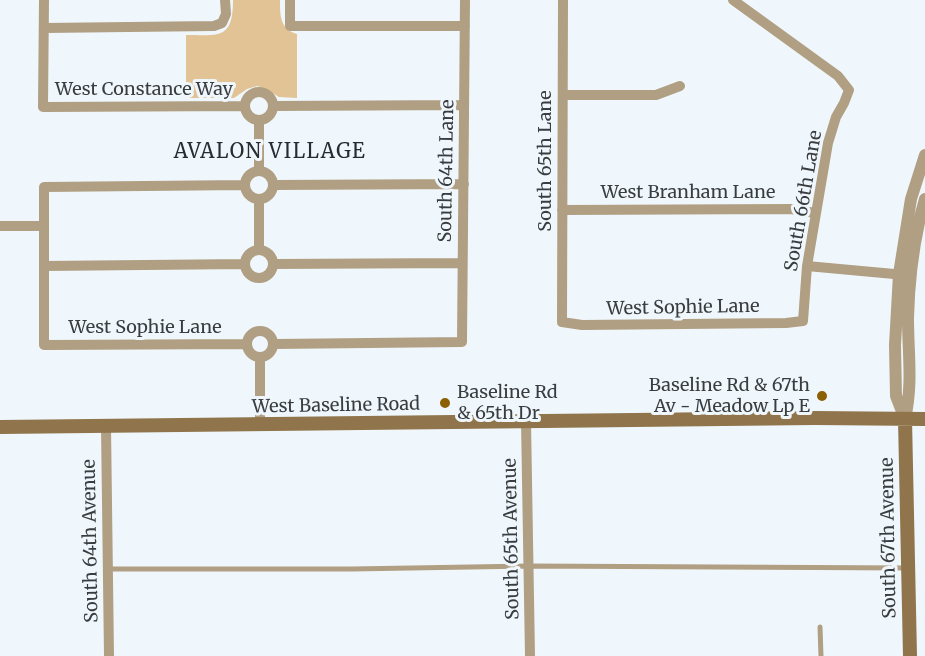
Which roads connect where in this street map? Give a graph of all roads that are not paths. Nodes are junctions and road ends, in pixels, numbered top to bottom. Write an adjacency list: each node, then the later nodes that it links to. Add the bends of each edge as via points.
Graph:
1 (44, 0): 8 (street)
2 (225, 0): 8 (street, via 226,14 222,23 214,26)
3 (290, 0): 7 (street, via 290,26)
4 (465, 0): 7 (street, South 64th Lane)
5 (563, 0): 10 (street, South 65th Lane)
6 (733, 0): 23 (street, South 66th Lane, via 838,76 849,90 828,144)
7 (465, 26): 11 (street, South 64th Lane)
8 (44, 28): 12 (street, West Constance Way, via 43,107)
9 (680, 87): 10 (street, via 656,95)
10 (563, 95): 22 (street, South 65th Lane)
11 (464, 105): 13 (street, West Constance Way); 17 (street, South 64th Lane)
12 (245, 106): 13 (street, West Constance Way, via 250,95 261,92 271,99); 14 (street, West Constance Way, via 250,117)
13 (273, 106): 14 (street, via 270,114)
14 (259, 120): 16 (street)
15 (925, 155): 32 (street, via 910,199)
16 (259, 171): 18 (street, via 248,177); 19 (street, via 268,174)
17 (464, 184): 19 (street); 27 (street, South 64th Lane)
18 (245, 185): 20 (street, via 248,193); 25 (street, via 44,187)
19 (274, 185): 20 (street, via 268,196)
20 (260, 199): 26 (street)
21 (925, 199): 32 (street)
22 (562, 210): 23 (street, West Branham Lane, via 791,209); 34 (street, South 65th Lane)
23 (815, 213): 31 (street, South 66th Lane)
24 (0, 226): 25 (street)
25 (44, 226): 30 (street)
26 (259, 250): 28 (street, via 248,256); 29 (street, via 271,256)
27 (462, 263): 29 (street); 35 (street, South 64th Lane)
28 (245, 264): 29 (street, via 257,278 270,273); 30 (street)
29 (274, 264)
30 (44, 266): 36 (street, West Sophie Lane, via 44,345)
31 (807, 266): 32 (street); 33 (street, South 66th Lane)
32 (905, 275): 39 (street, via 910,396)
33 (804, 321): 34 (street, West Sophie Lane, via 582,325)
34 (562, 322)
35 (462, 342): 37 (street, West Sophie Lane)
36 (247, 344): 37 (street, West Sophie Lane, via 252,334 262,331 269,334); 38 (street, West Sophie Lane, via 251,353)
37 (274, 344): 38 (street, via 271,352)
38 (260, 357): 42 (street)
39 (905, 419): 40 (main road, West Baseline Road); 41 (main road, West Baseline Road); 47 (main road, South 67th Avenue)
40 (925, 419)
41 (526, 421): 42 (main road, West Baseline Road); 45 (street, South 65th Avenue)
42 (260, 424): 43 (main road, West Baseline Road)
43 (106, 426): 44 (main road, West Baseline Road); 46 (street, South 64th Avenue)
44 (0, 427)
45 (528, 566): 46 (lane); 47 (lane); 50 (street, South 65th Avenue)
46 (108, 568): 49 (street, South 64th Avenue)
47 (908, 568): 52 (main road, South 67th Avenue)
48 (820, 627): 51 (lane)
49 (110, 656)
50 (530, 656)
51 (821, 656)
52 (910, 656)

